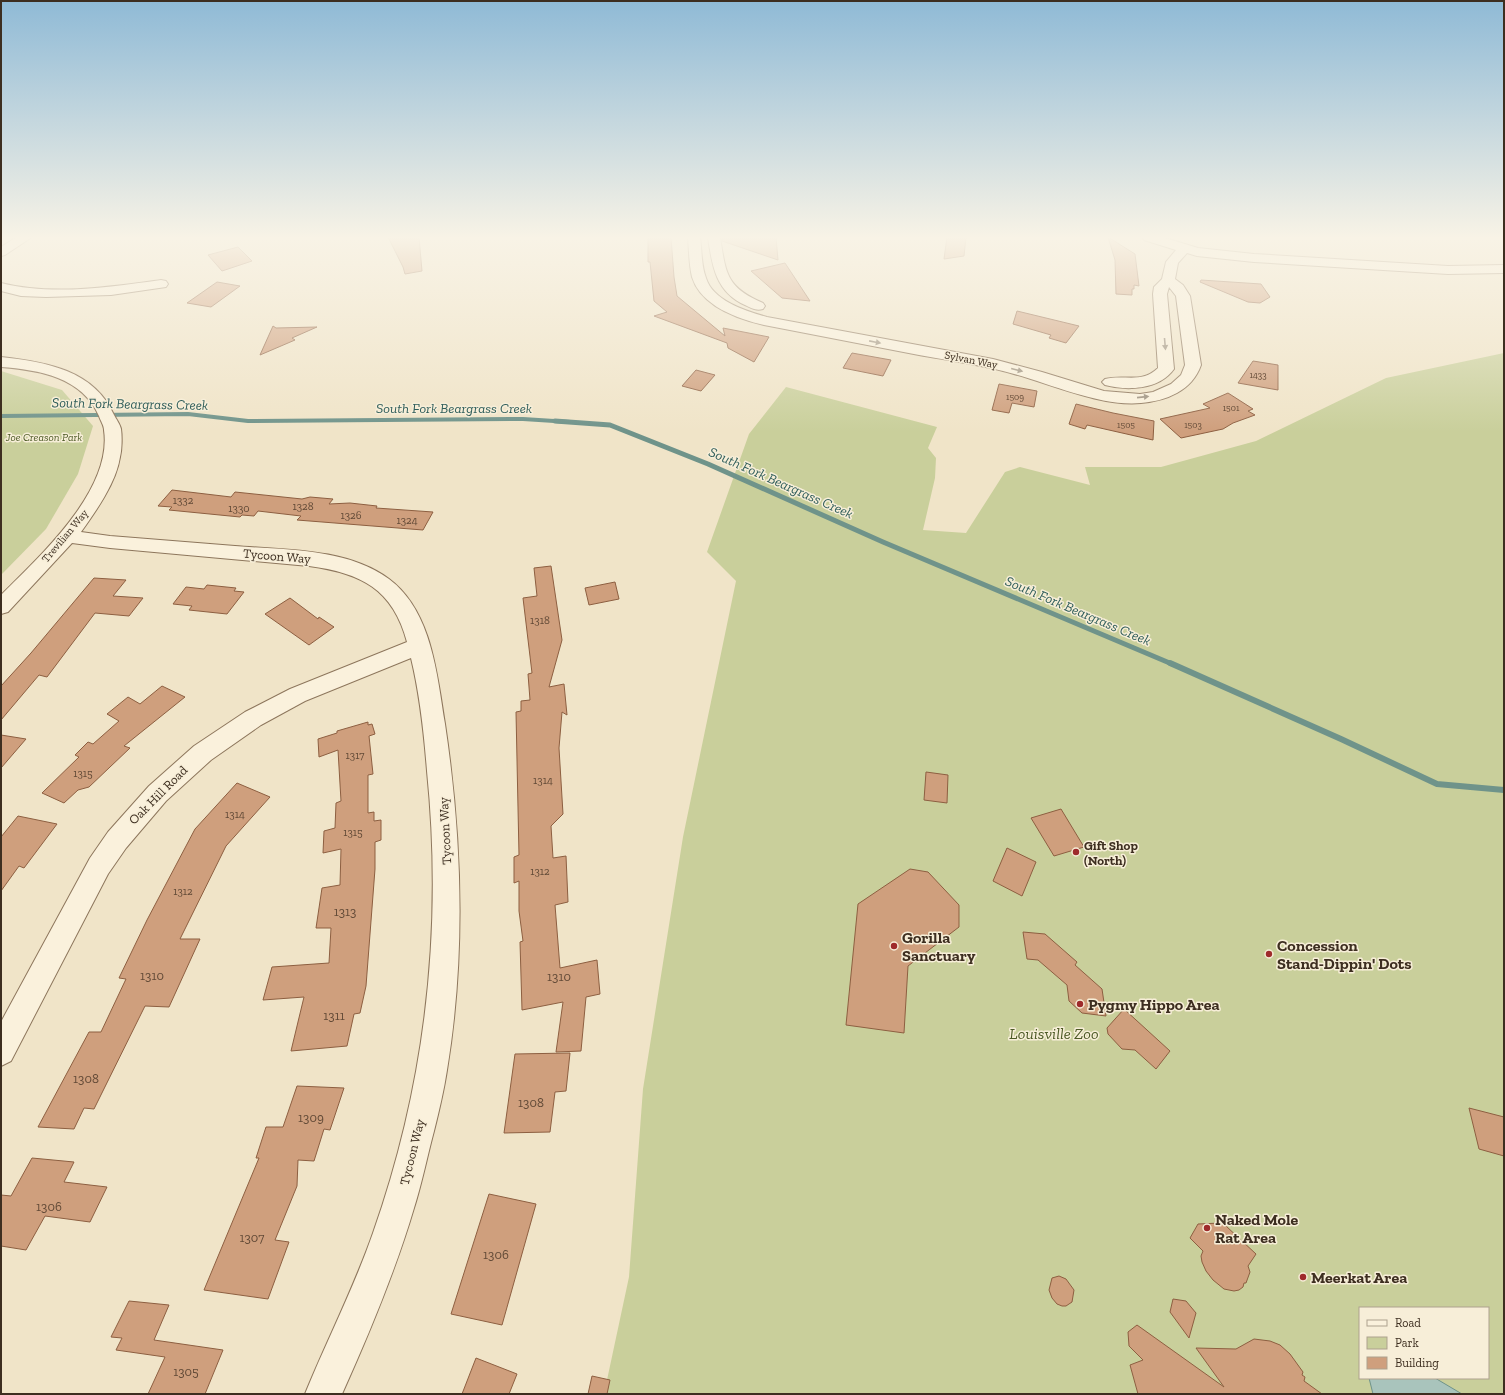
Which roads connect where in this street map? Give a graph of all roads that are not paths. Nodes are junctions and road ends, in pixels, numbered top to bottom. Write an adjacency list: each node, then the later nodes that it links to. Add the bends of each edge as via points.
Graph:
1 (720, 302): 6 (street, Sylvan Way, one-way to 6, via 764,321 1028,372)
2 (749, 302): 6 (street, Sylvan Way, via 787,314 1012,354)
3 (1161, 302): 6 (street, Sylvan Way, one-way to 6, via 1166,369 1155,378 1137,383)
4 (1184, 302): 6 (street, Sylvan Way, one-way to 4, via 1111,396 1126,398 1144,398 1168,392 1186,381 1193,365)
5 (1, 362): 7 (street, Trevilian Way, via 33,366 72,379 98,398 110,416 114,444 112,459 90,506)
6 (1084, 379)
7 (68, 536): 8 (street, Trevilian Way); 9 (street, Tycoon Way, via 110,542 309,558 348,566 378,580 400,600 413,626)
8 (1, 606)
9 (418, 646): 10 (street, Oak Hill Road, via 282,703 239,727 189,763 162,788 137,813 99,866); 11 (street, Tycoon Way, via 437,745 442,793 447,868 444,992 433,1067 407,1178 371,1286)
10 (1, 1051)
11 (323, 1394)

